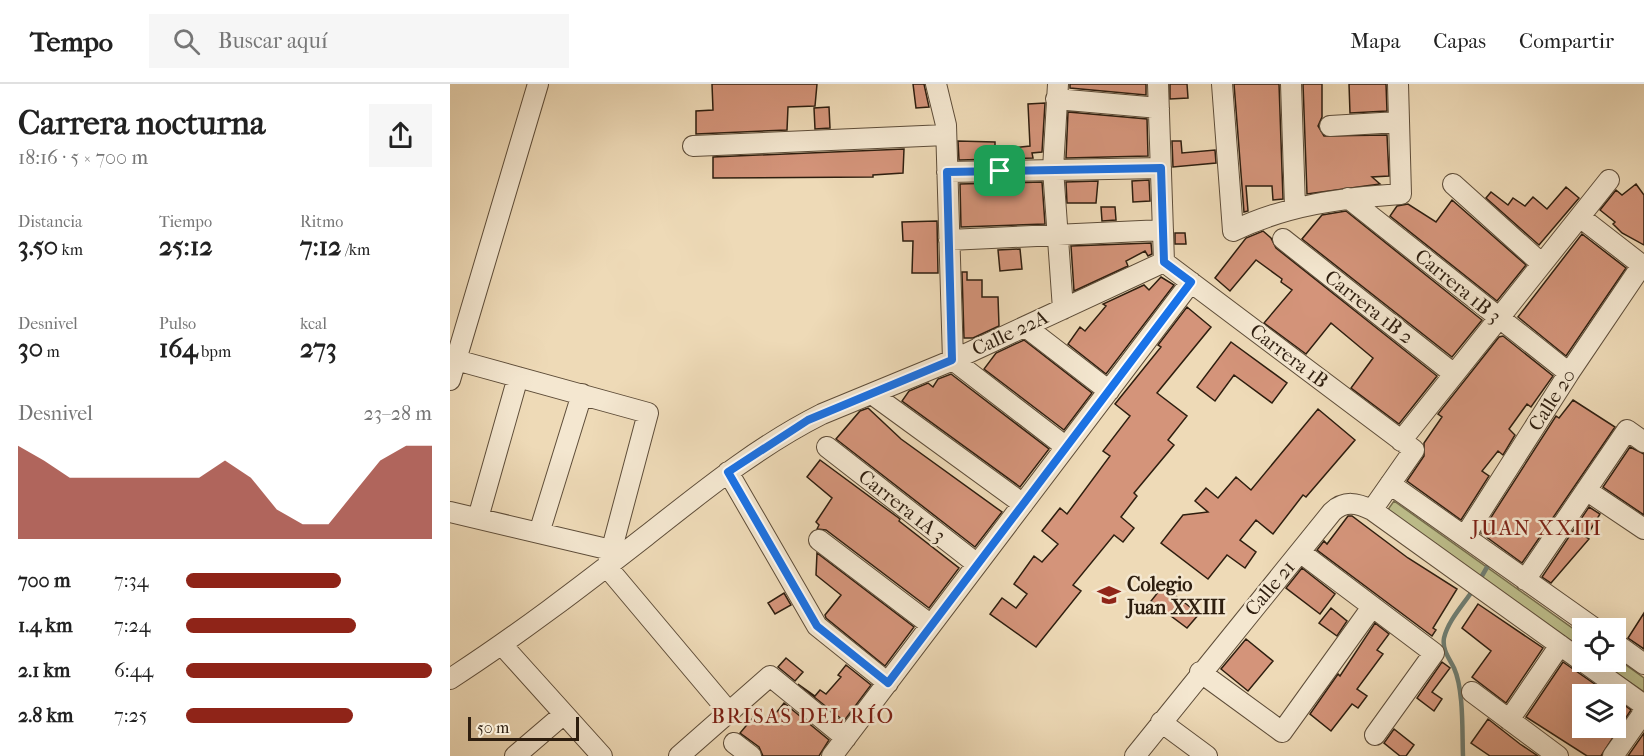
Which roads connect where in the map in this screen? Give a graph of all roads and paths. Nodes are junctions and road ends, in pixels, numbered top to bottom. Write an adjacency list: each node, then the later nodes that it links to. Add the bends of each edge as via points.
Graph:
1 (538, 84): 31 (street)
2 (936, 84): 11 (street)
3 (1158, 84): 8 (street)
4 (1222, 84): 19 (street, via 1233,231)
5 (1291, 84): 19 (street)
6 (1398, 84): 9 (street)
7 (1057, 92): 8 (street); 14 (street)
8 (1159, 108): 13 (street)
9 (1398, 122): 10 (street); 18 (street, via 1401,194)
10 (1330, 126)
11 (946, 135): 12 (street); 15 (street)
12 (693, 146)
13 (1161, 168): 14 (street); 21 (street)
14 (1053, 169): 15 (street); 22 (street)
15 (947, 172): 24 (street)
16 (1609, 180): 20 (street)
17 (1453, 184): 26 (street)
18 (1348, 198): 19 (street); 29 (street, Carrera 1B 3)
19 (1295, 207)
20 (1580, 217): 26 (street); 33 (street, Calle 20, via 1642,265)
21 (1163, 230): 22 (street); 25 (street)
22 (1058, 236): 24 (street); 28 (street)
23 (1283, 239): 34 (street, Carrera 1B 2)
24 (949, 240): 32 (street)
25 (1164, 262): 27 (street, Carrera 1B); 28 (street, Calle 22A)
26 (1542, 264): 29 (street)
27 (1191, 282): 37 (street); 41 (street, Carrera 1B)
28 (1063, 309): 30 (street, Calle 22A)
29 (1499, 318): 33 (street, Carrera 1B 3); 34 (street)
30 (1026, 327): 32 (street, Calle 22A); 37 (street)
31 (456, 360): 35 (street); 36 (street)
32 (952, 360): 39 (street, Calle 22A); 43 (street)
33 (1569, 373): 53 (street, Calle 20)
34 (1454, 374): 41 (street)
35 (518, 377): 38 (street); 50 (street)
36 (450, 380)
37 (1109, 391): 43 (street)
38 (582, 394): 52 (street); 56 (street, via 648,412)
39 (872, 394): 44 (street, Calle 22A, via 789,430); 47 (street)
40 (1644, 442): 46 (street, via 1626,429)
41 (1408, 445): 45 (street)
42 (828, 447): 57 (street, Carrera 1A 3)
43 (1066, 447): 47 (street)
44 (728, 472): 56 (street, Calle 22A); 70 (street, via 817,626)
45 (1390, 484): 48 (street); 53 (street)
46 (1586, 490): 51 (street); 58 (street)
47 (1023, 504): 57 (street)
48 (1372, 510): 55 (street, Calle 21, via 1357,503 1339,506); 63 (street)
49 (450, 512): 50 (street)
50 (478, 518): 52 (street)
51 (1644, 529)
52 (539, 533): 56 (street)
53 (1465, 537): 58 (street)
54 (819, 540): 61 (street)
55 (1300, 552): 59 (street); 67 (street, Calle 21)
56 (609, 559): 62 (street, Calle 22A); 73 (street)
57 (977, 564): 61 (street)
58 (1525, 580): 60 (street)
59 (1372, 607): 67 (street, via 1282,732); 78 (street, via 1434,653)
60 (1580, 618)
61 (931, 625): 70 (street)
62 (502, 645): 69 (street, Calle 22A); 75 (street)
63 (1560, 645): 65 (street); 76 (street)
64 (1626, 651): 66 (street)
65 (1572, 653)
66 (1644, 664)
67 (1200, 672): 77 (street, Calle 21)
68 (1598, 672): 72 (street)
69 (450, 679)
70 (888, 683): 79 (street)
71 (1472, 692): 76 (street)
72 (1644, 705)
73 (729, 712): 79 (street, via 770,676); 83 (street)
74 (1644, 712): 89 (street)
75 (564, 714): 81 (street); 82 (street)
76 (1509, 720): 88 (street)
77 (1161, 722): 86 (street, Calle 21); 87 (street)
78 (1375, 735)
79 (846, 738): 85 (street)
80 (734, 743): 84 (street)
81 (515, 756)
82 (603, 756)
83 (679, 756)
84 (751, 756)
85 (832, 756)
86 (1135, 756)
87 (1208, 756)
88 (1558, 756)
89 (1613, 756)

